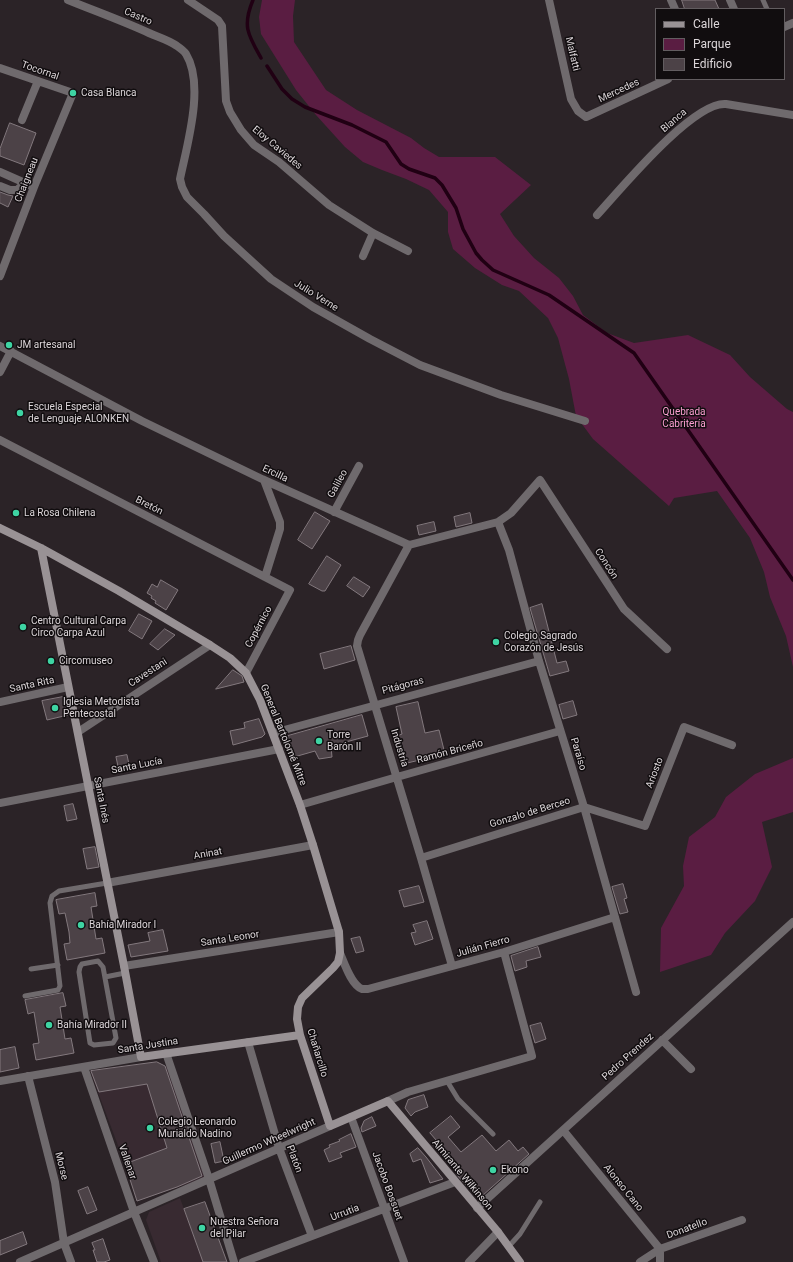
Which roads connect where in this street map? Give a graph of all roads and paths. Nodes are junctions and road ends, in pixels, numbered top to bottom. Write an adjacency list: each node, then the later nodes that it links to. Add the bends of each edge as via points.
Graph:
1 (68, 0): 4 (street, Castro, via 176,45 185,53)
2 (188, 0): 17 (street, Eloy Caviedes, via 218,20 222,26 226,101 241,130 254,145 279,162 329,205)
3 (549, 0): 9 (street, Malfatti, via 571,99)
4 (191, 65): 24 (street, Julio Verne, via 194,99 180,179 182,187 187,197 224,236 271,279 313,307 420,364 501,395)
5 (0, 68): 7 (street, Tocornal)
6 (666, 80): 9 (street, Mercedes, via 586,117)
7 (38, 81): 8 (street, Tocornal); 11 (street)
8 (73, 93): 15 (street, Chaigneau)
9 (578, 111)
10 (793, 115): 16 (street, Blanca, via 715,104 676,130)
11 (22, 120)
12 (0, 172): 13 (street)
13 (25, 183): 14 (street, via 17,190); 15 (street)
14 (0, 186)
15 (34, 187): 20 (street, Chaigneau)
16 (597, 215)
17 (373, 233): 18 (street, Eloy Caviedes); 19 (street)
18 (408, 251)
19 (364, 256)
20 (1, 272)
21 (0, 346): 22 (street, Ercilla)
22 (11, 351): 23 (street); 27 (street, Ercilla, via 142,421)
23 (0, 372)
24 (585, 421)
25 (0, 440): 33 (street, Bretón)
26 (359, 466): 28 (street, Galileo)
27 (264, 480): 28 (street, Ercilla); 33 (street, via 280,522)
28 (334, 512): 31 (street, Ercilla)
29 (498, 522): 31 (street); 36 (street, Concón, via 511,513 540,480 624,609); 37 (street, Paraíso)
30 (0, 528): 32 (street, General Bartolomé Mitre)
31 (409, 545): 41 (street, Industria, via 358,640)
32 (41, 548): 35 (street, General Bartolomé Mitre); 39 (street, Santa Inés)
33 (265, 577): 34 (street, Bretón)
34 (290, 590): 38 (street, Copérnico)
35 (210, 645): 38 (street, General Bartolomé Mitre, via 230,658); 42 (street, Cavestani)
36 (667, 649)
37 (539, 661): 41 (street, Pitágoras); 43 (street, Paraíso)
38 (246, 673): 44 (street, General Bartolomé Mitre)
39 (68, 687): 40 (street, Santa Rita); 42 (street, Santa Inés)
40 (0, 702)
41 (375, 704): 44 (street, Pitágoras); 47 (street, Industria)
42 (78, 732): 48 (street, Santa Inés)
43 (560, 732): 47 (street, Ramón Briceño); 51 (street, Paraíso)
44 (273, 733): 46 (street, General Bartolomé Mitre)
45 (732, 746): 52 (street, Ariosto, via 684,727)
46 (279, 749): 48 (street, Santa Lucía); 50 (street, General Bartolomé Mitre)
47 (397, 777): 50 (street, Ramón Briceño); 54 (street, Industria)
48 (88, 786): 49 (street, Santa Lucía); 55 (street, Santa Inés)
49 (0, 803)
50 (300, 805): 53 (street, General Bartolomé Mitre)
51 (584, 807): 52 (street, Gonzalo de Berceo); 54 (street, Gonzalo de Berceo); 56 (street, Paraíso)
52 (645, 826)
53 (313, 845): 55 (street, Aninat); 58 (street, General Bartolomé Mitre)
54 (421, 858): 62 (street, Industria)
55 (107, 883): 61 (lane, via 59,891 52,896 50,903); 64 (street, Santa Inés)
56 (615, 917): 59 (street, Julián Fierro); 67 (street, Paraíso)
57 (793, 922): 70 (street, Pedro Prendez)
58 (339, 932): 60 (street, General Bartolomé Mitre); 64 (street, Santa Leonor)
59 (504, 952): 62 (street, Julián Fierro); 78 (street, Guillermo Wheelwright, via 532,1056)
60 (340, 953): 66 (street, General Bartolomé Mitre); 69 (street, Chañarcillo, via 333,968 302,998 297,1019)
61 (58, 965): 63 (lane); 68 (lane, via 58,990)
62 (452, 966): 66 (street, Julián Fierro, via 368,989)
63 (31, 969)
64 (125, 970): 65 (lane); 73 (street, Santa Inés)
65 (105, 977): 65 (lane, via 103,966 98,962 82,964 80,967 90,1043 94,1045 113,1043 116,1038)
66 (356, 986)
67 (636, 992)
68 (25, 996)
69 (300, 1035): 71 (street, Santa Justina); 81 (street, Chañarcillo)
70 (662, 1040): 75 (street); 82 (street, Pedro Prendez)
71 (248, 1042): 72 (street, Santa Justina); 84 (street, Platón)
72 (166, 1053): 73 (street, Santa Justina); 85 (street)
73 (141, 1057): 74 (street, Santa Justina)
74 (84, 1067): 76 (street, Santa Justina); 90 (street, Vallenar)
75 (691, 1069)
76 (28, 1076): 77 (street, Santa Justina); 94 (street, Morse, via 55,1182)
77 (0, 1081)
78 (447, 1081): 79 (street, Guillermo Wheelwright, via 408,1092); 83 (lane, via 458,1099)
79 (388, 1101): 80 (street, Guillermo Wheelwright); 86 (street, Almirante Wilkinson)
80 (351, 1117): 81 (street, Guillermo Wheelwright); 88 (street, Jacobo Bossuet)
81 (330, 1126): 84 (street, Guillermo Wheelwright)
82 (562, 1130): 89 (street, Pedro Prendez); 96 (street, Alonso Cano)
83 (493, 1134)
84 (279, 1148): 85 (street, Guillermo Wheelwright); 93 (street, Platón)
85 (209, 1179): 90 (street, Guillermo Wheelwright); 100 (street)
86 (455, 1182): 88 (street, Urrutia); 89 (street, Almirante Wilkinson)
87 (540, 1202): 95 (lane, via 520,1234)
88 (385, 1208): 93 (street, Urrutia); 102 (street, Jacobo Bossuet)
89 (477, 1208): 92 (street, Almirante Wilkinson)
90 (134, 1212): 94 (street, Guillermo Wheelwright); 99 (street, Vallenar)
91 (742, 1220): 96 (street, Donatello)
92 (498, 1232): 95 (street, Almirante Wilkinson); 103 (street)
93 (312, 1236): 101 (street, Urrutia)
94 (64, 1243): 97 (street, Guillermo Wheelwright); 98 (street, Morse)
95 (509, 1246): 104 (street, Almirante Wilkinson)
96 (660, 1249): 105 (street, Donatello); 106 (street)
97 (20, 1262)
98 (71, 1262)
99 (154, 1262)
100 (234, 1262)
101 (243, 1262)
102 (404, 1262)
103 (469, 1262)
104 (520, 1262)
105 (640, 1262)
106 (660, 1262)

